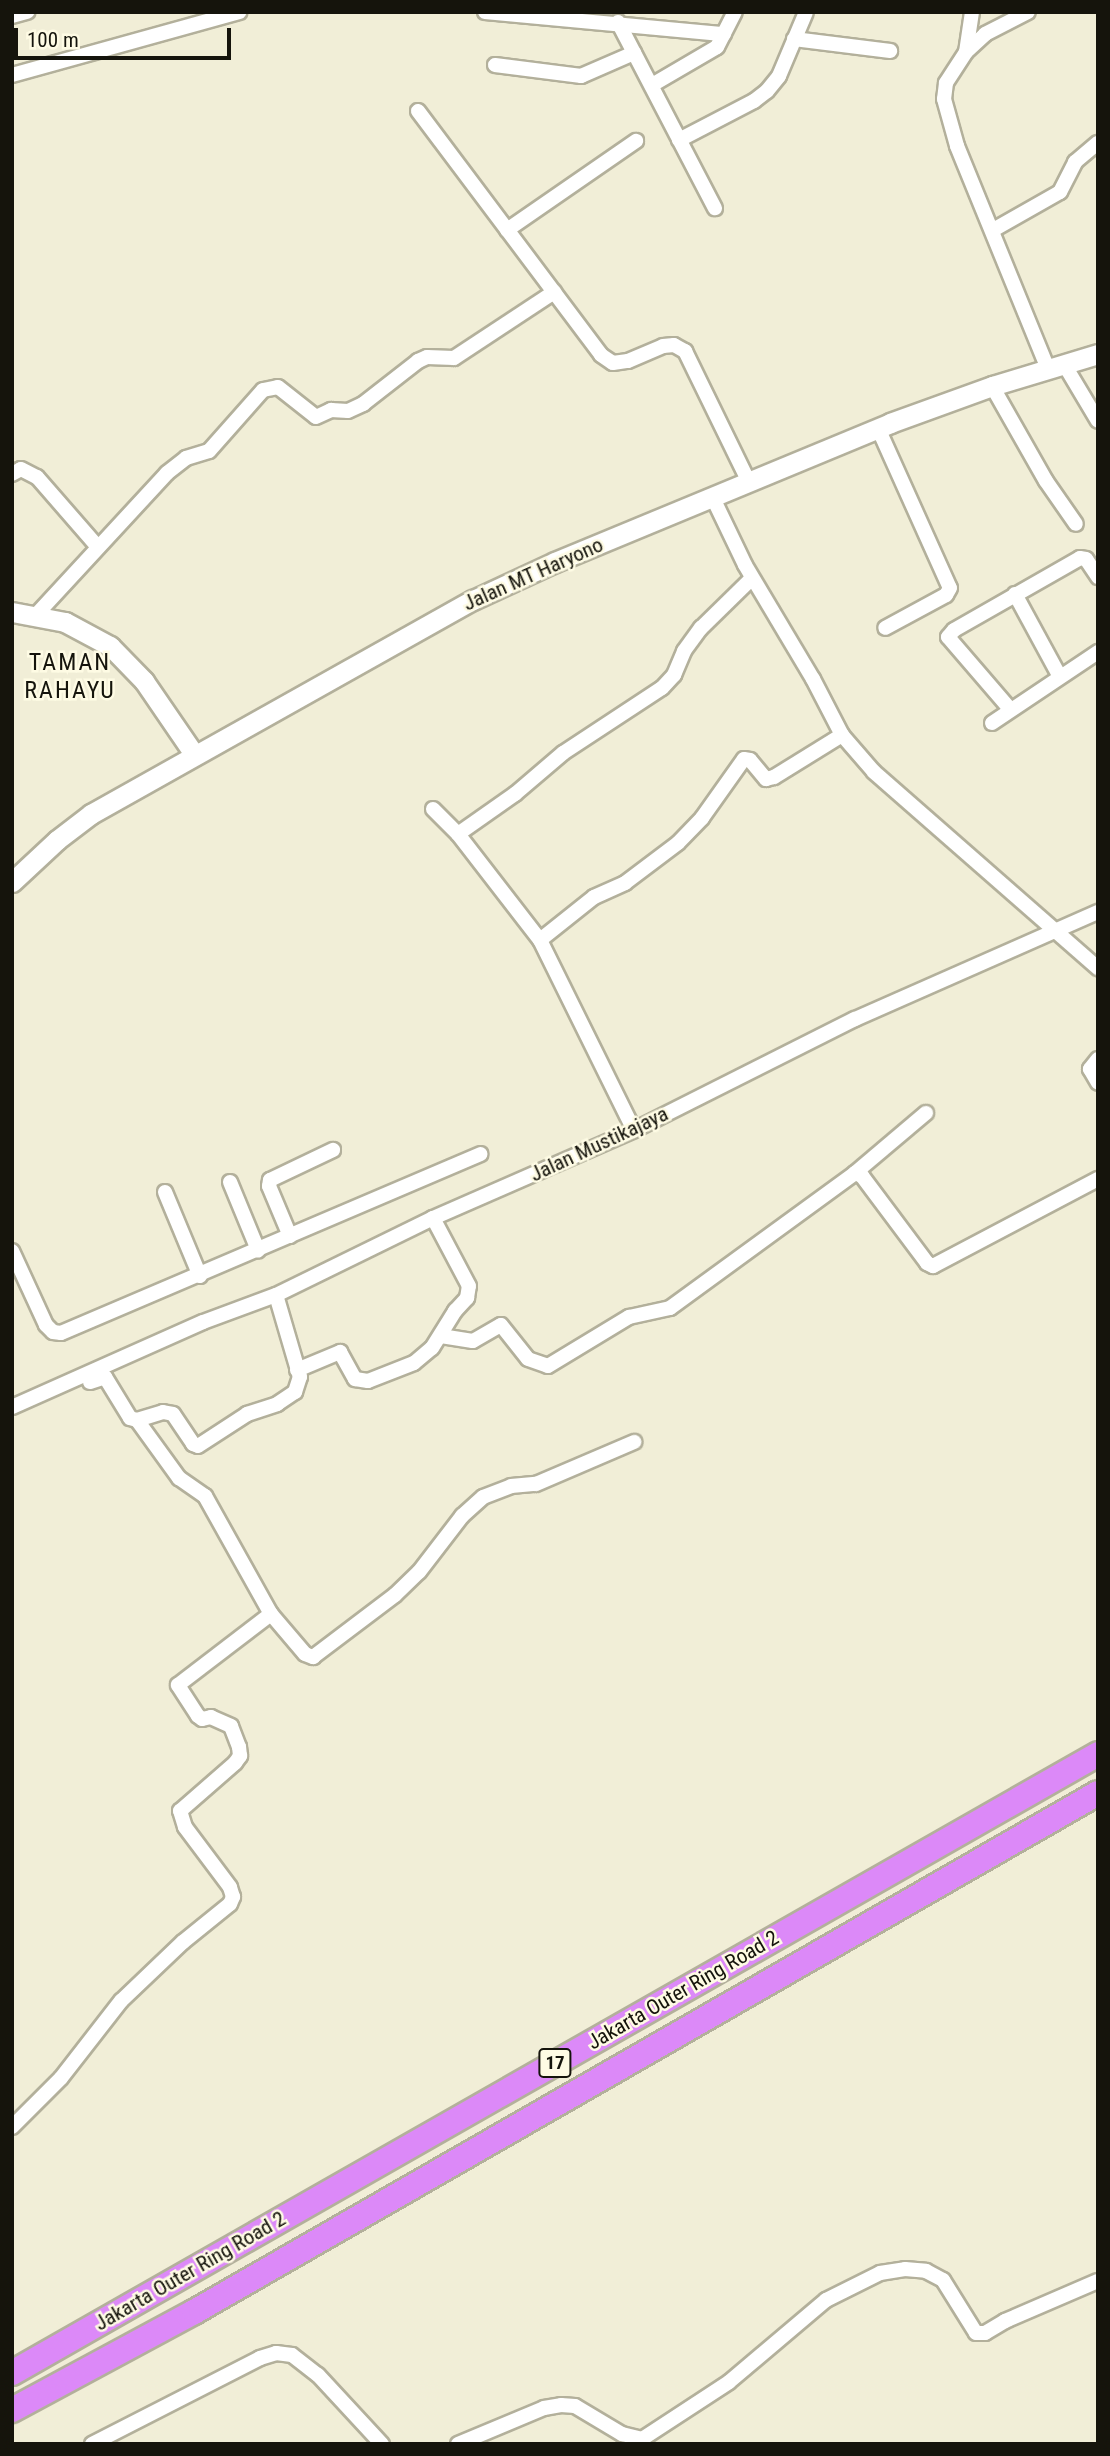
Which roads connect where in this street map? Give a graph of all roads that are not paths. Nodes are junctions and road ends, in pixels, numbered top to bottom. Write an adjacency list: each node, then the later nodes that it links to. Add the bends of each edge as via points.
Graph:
1 (27, 12): 8 (street)
2 (239, 12): 16 (street)
3 (485, 12): 9 (street)
4 (735, 12): 10 (street)
5 (806, 12): 11 (street)
6 (972, 12): 13 (street)
7 (1028, 12): 13 (street, via 985,34)
8 (12, 16)
9 (618, 22): 10 (street); 14 (street)
10 (724, 34): 17 (street, via 717,47)
11 (794, 39): 12 (street); 19 (street, via 779,76 767,91)
12 (890, 51)
13 (966, 52): 24 (street, via 946,83 944,100 957,146)
14 (634, 53): 15 (street, via 581,76); 17 (street)
15 (495, 65)
16 (12, 75)
17 (652, 85): 19 (street)
18 (418, 111): 23 (street)
19 (680, 140): 22 (street)
20 (636, 141): 23 (street)
21 (1098, 143): 24 (street, via 1076,162 1060,192)
22 (715, 208)
23 (507, 230): 25 (street)
24 (993, 230): 27 (street)
25 (554, 292): 32 (street, via 609,361 628,361 663,345 685,351); 35 (street, via 454,358 426,357 410,366 348,411 331,410 316,417 278,387 263,390 209,451 186,458 167,473)
26 (1098, 354): 27 (main road, Jalan MT Haryono)
27 (1056, 367): 28 (main road, Jalan MT Haryono); 29 (street)
28 (992, 386): 30 (main road, Jalan MT Haryono); 34 (street)
29 (1098, 421)
30 (878, 428): 32 (main road, Jalan MT Haryono); 41 (street, via 950,588 946,595)
31 (12, 474): 35 (street, via 21,469 37,477)
32 (749, 482): 33 (main road, Jalan MT Haryono)
33 (712, 496): 37 (street); 47 (main road, Jalan MT Haryono, via 473,600)
34 (1076, 524)
35 (97, 546): 40 (street)
36 (1098, 577): 38 (street, via 1086,559 1080,558)
37 (752, 578): 46 (street); 49 (street, via 701,628 662,688 563,753)
38 (1015, 594): 43 (street); 44 (street, via 948,637)
39 (12, 612): 40 (main road)
40 (36, 615): 47 (main road, via 92,635 118,653 144,681)
41 (884, 628)
42 (1098, 652): 43 (street)
43 (1060, 677): 44 (street)
44 (1010, 709): 45 (street)
45 (992, 723)
46 (842, 735): 52 (street, via 874,772); 53 (street, via 766,779 744,759 702,818 654,864 594,897)
47 (194, 754): 50 (main road, Jalan MT Haryono, via 83,819)
48 (433, 809): 49 (street)
49 (458, 834): 53 (street)
50 (12, 882)
51 (1098, 912): 52 (street, Jalan Mustikajaya)
52 (1054, 930): 54 (street); 58 (street, Jalan Mustikajaya, via 855,1019)
53 (540, 940): 58 (street)
54 (1098, 968)
55 (1098, 1059): 56 (street, via 1090,1069)
56 (1098, 1083)
57 (926, 1113): 61 (street)
58 (634, 1130): 65 (street, Jalan Mustikajaya)
59 (332, 1150): 66 (street, via 270,1180)
60 (480, 1154): 66 (street)
61 (855, 1173): 62 (street, via 933,1266); 71 (street, via 670,1308 629,1317 548,1366 528,1359 501,1325 473,1341)
62 (1098, 1179)
63 (230, 1182): 67 (street)
64 (165, 1192): 69 (street)
65 (433, 1218): 70 (street, Jalan Mustikajaya); 71 (street, via 469,1286 467,1298)
66 (290, 1236): 67 (street)
67 (258, 1250): 69 (street)
68 (12, 1251): 69 (street, via 46,1325 57,1334)
69 (200, 1276)
70 (275, 1295): 72 (street); 73 (street, Jalan Mustikajaya)
71 (441, 1336): 72 (street, via 414,1363 368,1381 355,1379 340,1352)
72 (297, 1370): 75 (street, via 300,1381 289,1397 247,1414 198,1446 173,1414 163,1412)
73 (12, 1407)
74 (12, 1413): 75 (street, via 105,1377 130,1418)
75 (137, 1420): 77 (street, via 179,1478 205,1496)
76 (634, 1441): 77 (street, via 536,1484 511,1486 484,1497 462,1516 395,1595 315,1656 305,1654)
77 (271, 1614): 80 (street, via 178,1685 198,1716 230,1726 239,1747 235,1763 180,1811 185,1827 230,1887 230,1904 121,2001 61,2078)
78 (1098, 1754): 82 (highway, Jakarta Outer Ring Road 2 / 17)
79 (1098, 1793): 83 (highway, Jakarta Outer Ring Road 2 / 17, via 206,2305)
80 (12, 2127)
81 (1098, 2281): 86 (street, via 985,2333 976,2333 943,2280 926,2271 880,2273 826,2300 729,2382 642,2439 622,2434 575,2406 561,2405)
82 (12, 2372)
83 (12, 2410)
84 (92, 2444): 85 (street, via 276,2353 292,2355 318,2375)
85 (382, 2444)
86 (458, 2444)

